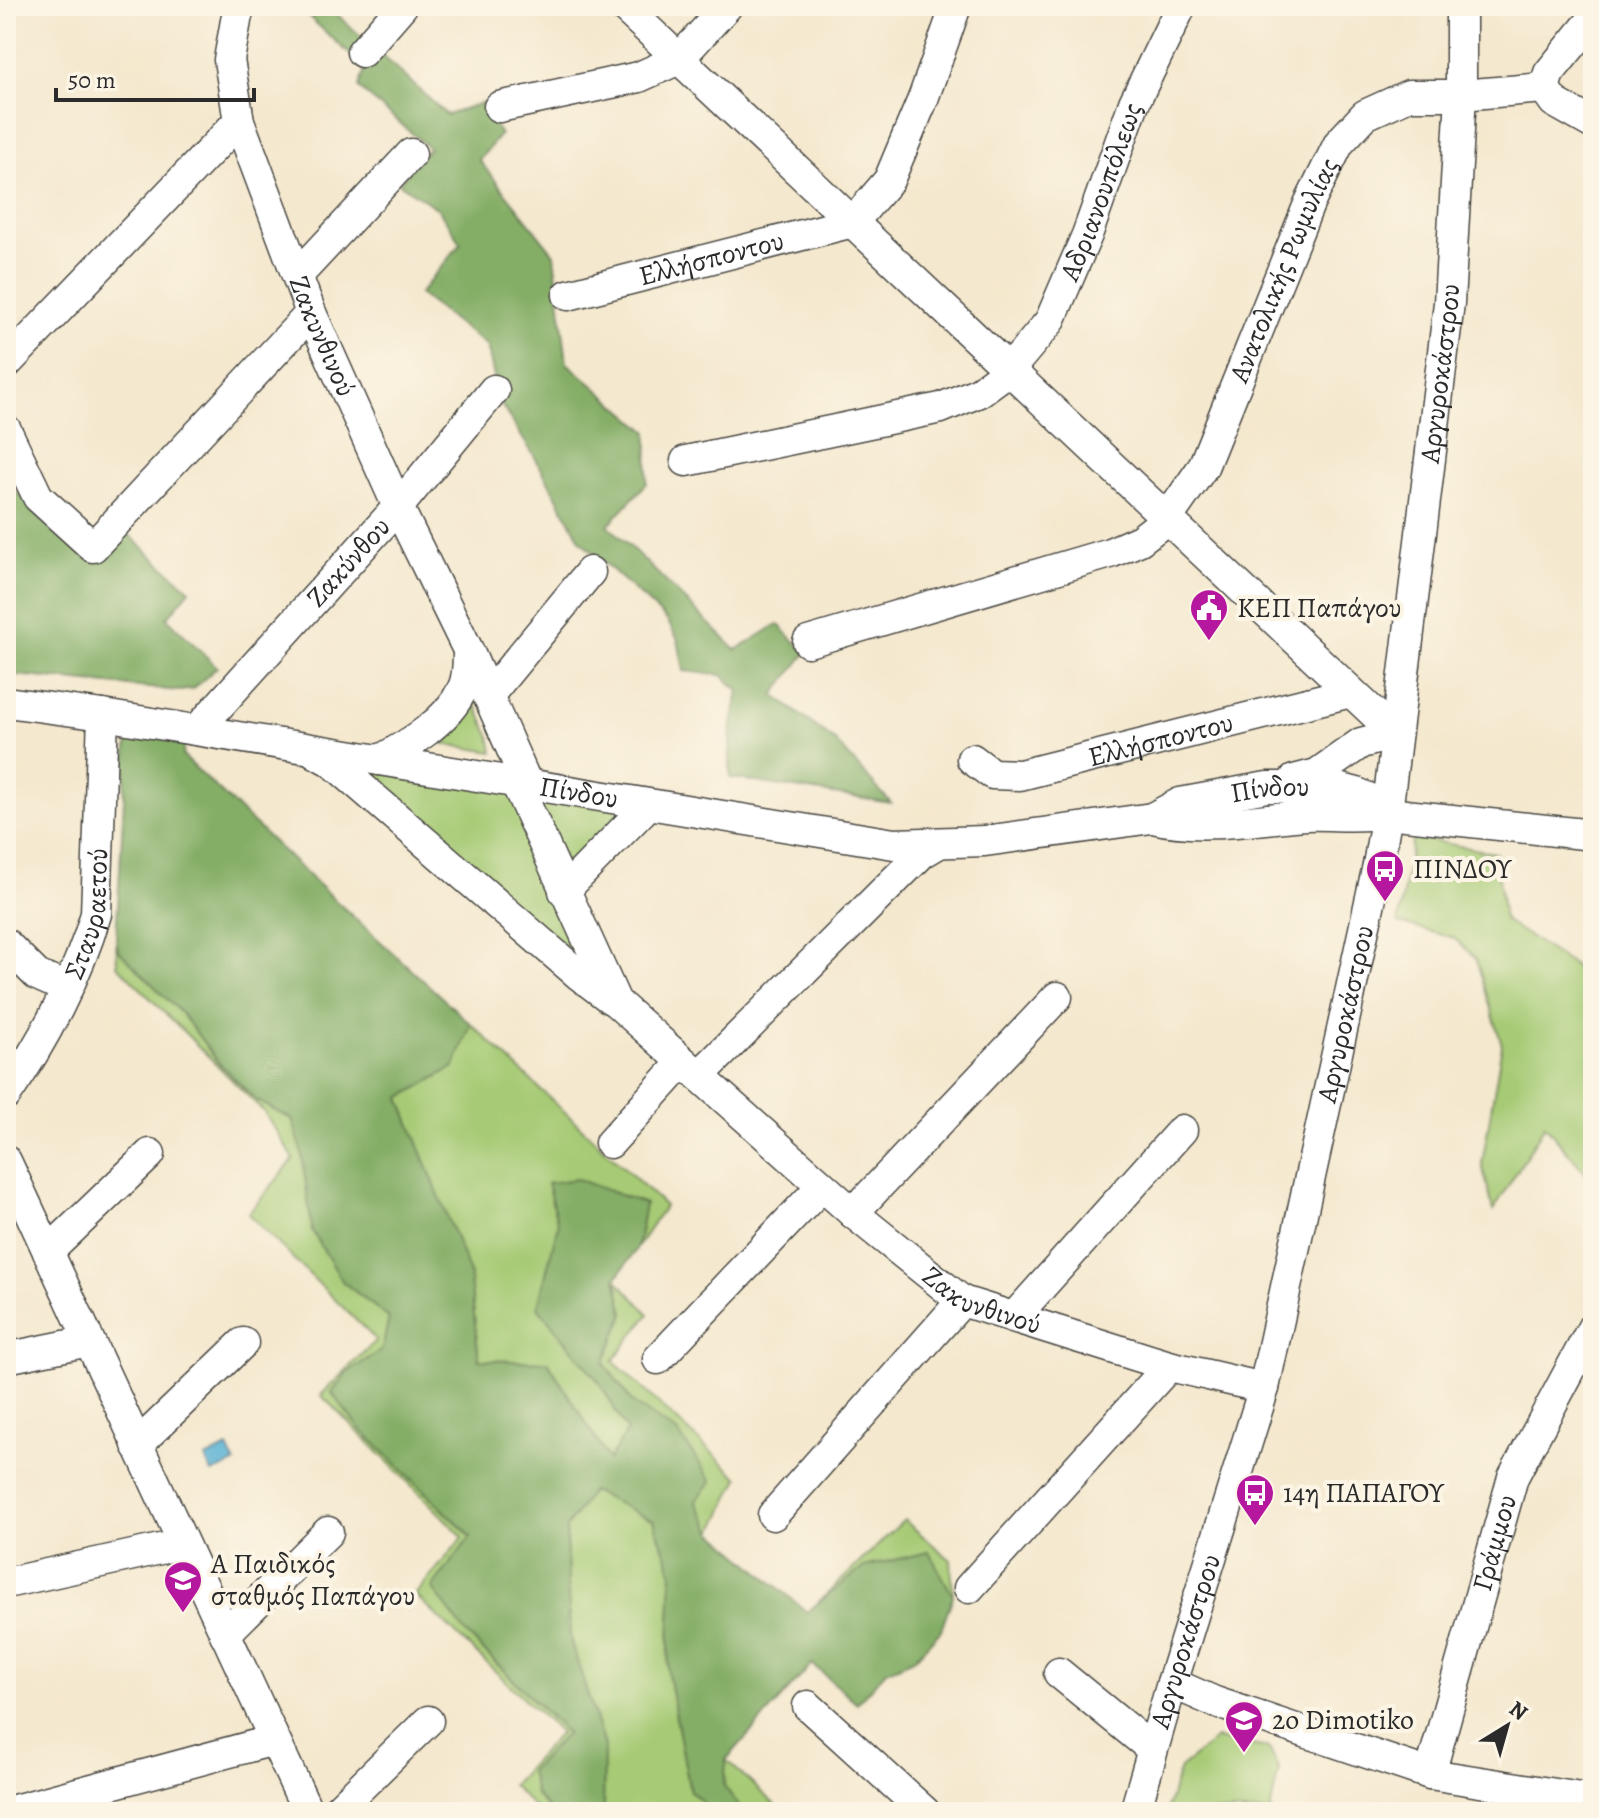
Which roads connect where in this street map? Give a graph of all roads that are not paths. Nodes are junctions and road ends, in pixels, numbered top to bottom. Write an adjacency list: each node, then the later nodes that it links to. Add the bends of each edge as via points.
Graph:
1 (241, 6): 14 (street, Ζακυνθινού, via 229,60)
2 (402, 6): 9 (street)
3 (623, 6): 10 (street)
4 (727, 6): 10 (street)
5 (956, 6): 17 (street, via 889,180)
6 (1181, 6): 22 (street, Αδριανουπόλεως, via 1134,103 1050,321)
7 (1461, 6): 12 (street, Αργυροκάστρου)
8 (1593, 19): 11 (street, via 1549,73)
9 (362, 52)
10 (679, 59): 13 (street, via 639,77); 17 (street)
11 (1544, 88): 12 (street, Ανατολικής Ρωμυλίας); 15 (street, via 1554,102)
12 (1461, 95): 27 (street, Ανατολικής Ρωμυλίας, via 1409,95 1365,115 1339,143 1309,204 1203,467); 36 (street, Αργυροκάστρου, via 1449,303)
13 (499, 107)
14 (239, 121): 18 (street, Ζακυνθινού); 21 (street)
15 (1593, 124)
16 (411, 154): 18 (street)
17 (853, 222): 19 (street, Ελλήσποντου); 22 (street)
18 (298, 275): 20 (street, Ζακυνθινού)
19 (568, 295)
20 (311, 313): 24 (street, via 93,547 38,497); 26 (street, Ζακυνθινού)
21 (6, 364)
22 (1009, 370): 25 (street, via 979,392 941,408); 27 (street)
23 (494, 390): 26 (street, Ζακύνθου)
24 (6, 430)
25 (686, 461)
26 (398, 507): 30 (street, Ζακυνθινού); 35 (street, Ζακύνθου)
27 (1167, 519): 29 (street, via 1140,540 1110,553); 31 (street)
28 (590, 572): 32 (street)
29 (808, 642)
30 (468, 650): 32 (street, Ζακυνθινού); 39 (street, via 462,690 437,722)
31 (1351, 692): 36 (street); 38 (street, Ελλήσποντου, via 1020,775 992,774)
32 (488, 696): 40 (street, Ζακυνθινού)
33 (6, 702): 34 (street, Πίνδου)
34 (103, 715): 35 (street, Πίνδου); 49 (street, Σταυραετού, via 96,914)
35 (197, 730): 37 (street, Πίνδου)
36 (1396, 734): 41 (street, via 1361,743 1317,774); 43 (street, Αργυροκάστρου)
37 (307, 749): 39 (street, Πίνδου); 51 (street, via 332,762)
38 (972, 759)
39 (380, 760): 40 (street, Πίνδου)
40 (522, 784): 42 (street, Πίνδου); 47 (street, Ζακυνθινού)
41 (1267, 787): 43 (street, Πίνδου, via 1334,787 1375,801); 44 (street, Πίνδου, via 1180,803)
42 (648, 805): 46 (street, Πίνδου, via 894,844); 47 (street)
43 (1387, 813): 44 (street, Πίνδου, via 1210,825); 45 (street, Πίνδου); 69 (street, Αργυροκάστρου)
44 (1152, 818): 46 (street, Πίνδου)
45 (1593, 835)
46 (939, 843): 52 (street, via 922,853)
47 (564, 891): 51 (street, Ζακυνθινού)
48 (6, 944): 49 (street, via 37,975)
49 (66, 988): 53 (street, Σταυραετού)
50 (1057, 997): 59 (street)
51 (616, 1002): 52 (street, Ζακυνθινού)
52 (690, 1069): 55 (street); 58 (street, Ζακυνθινού)
53 (6, 1095)
54 (1182, 1130): 62 (street)
55 (610, 1143)
56 (150, 1154): 60 (street)
57 (6, 1161): 60 (street)
58 (822, 1186): 59 (street, Ζακυνθινού); 67 (street)
59 (853, 1213): 61 (street, Ζακυνθινού)
60 (48, 1252): 64 (street)
61 (962, 1301): 62 (street, Ζακυνθινού); 71 (street)
62 (1015, 1316): 68 (street, Ζακυνθινού)
63 (1593, 1327): 83 (street, Γράμμου, via 1513,1477)
64 (89, 1341): 66 (street); 70 (street)
65 (243, 1343): 70 (street)
66 (6, 1358)
67 (658, 1359)
68 (1169, 1366): 69 (street, Ζακυνθινού); 75 (street)
69 (1264, 1388): 78 (street, Αργυροκάστρου)
70 (137, 1445): 73 (street)
71 (773, 1515)
72 (328, 1532): 76 (street)
73 (183, 1544): 74 (street); 76 (street)
74 (6, 1583)
75 (969, 1588)
76 (225, 1634): 81 (street)
77 (1059, 1673): 82 (street)
78 (1172, 1683): 82 (street, Αργυροκάστρου); 83 (street)
79 (808, 1706): 88 (street)
80 (428, 1721): 87 (street)
81 (274, 1740): 85 (street); 86 (street)
82 (1152, 1749): 89 (street, Αργυροκάστρου)
83 (1430, 1774): 84 (street)
84 (1591, 1804)
85 (7, 1812)
86 (308, 1812)
87 (335, 1812)
88 (925, 1812)
89 (1135, 1812)

